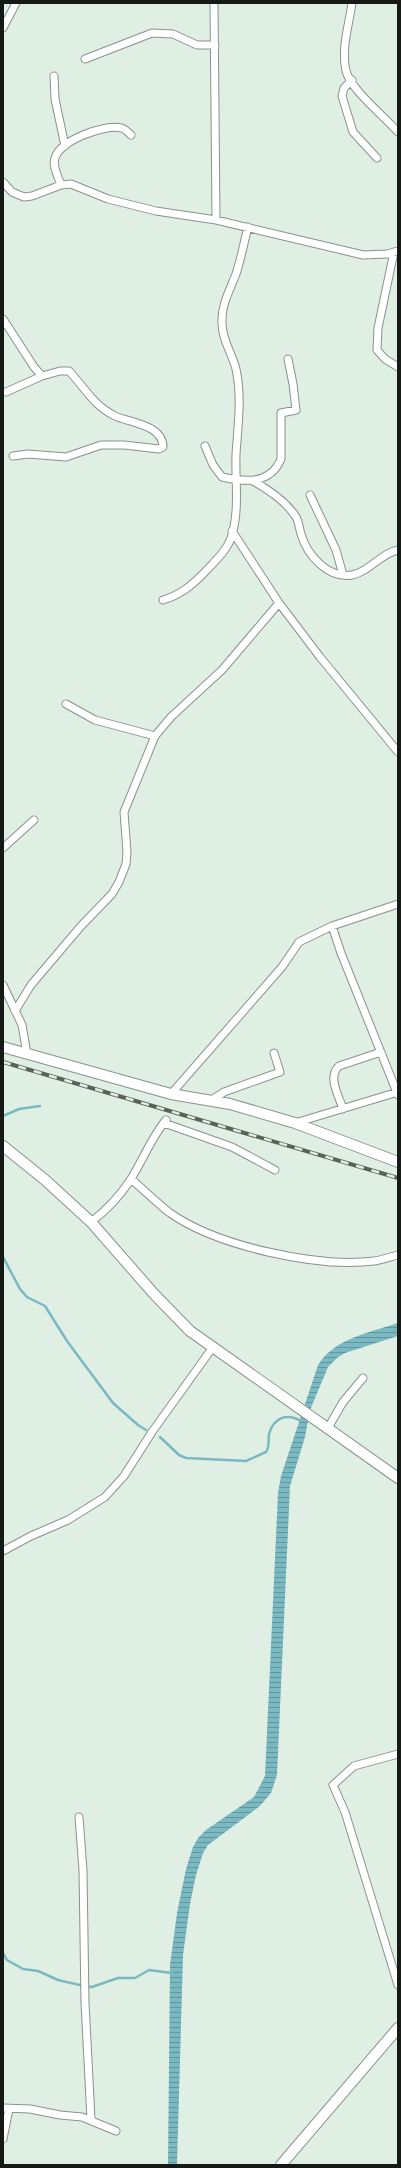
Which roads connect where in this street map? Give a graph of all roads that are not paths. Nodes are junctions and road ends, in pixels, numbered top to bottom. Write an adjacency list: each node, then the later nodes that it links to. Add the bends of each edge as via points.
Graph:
1 (16, 3): 4 (street)
2 (214, 3): 5 (street)
3 (352, 3): 8 (street, via 345,42 346,72)
4 (3, 28)
5 (215, 45): 6 (street, via 197,44 173,34 152,33); 15 (street)
6 (85, 59)
7 (54, 76): 11 (street, via 55,99)
8 (352, 80): 9 (street, via 361,95); 12 (street, via 342,92 342,96 353,132)
9 (398, 132)
10 (131, 135): 11 (street, via 122,128 104,127)
11 (65, 146): 14 (street, via 55,156 54,164)
12 (377, 158)
13 (3, 182): 14 (street, via 12,192 24,197)
14 (61, 185): 15 (street, via 71,184 108,199 156,211)
15 (216, 220): 16 (street)
16 (248, 227): 17 (street, via 363,255); 25 (street, via 236,273 224,304 222,323 224,340 236,369 239,395)
17 (396, 252): 20 (street, via 378,328 377,350)
18 (3, 319): 21 (street, via 34,368)
19 (288, 359): 26 (street, via 296,410 281,413 279,464 264,477)
20 (398, 367)
21 (42, 376): 22 (street); 24 (street, via 69,371 99,406 114,415 159,433 163,447 159,449 101,445 66,457 28,454)
22 (6, 392)
23 (206, 446): 25 (street, via 213,465 222,476)
24 (13, 456)
25 (237, 480): 26 (street); 28 (street)
26 (253, 482): 30 (street, via 282,501 296,517 301,535 313,558 333,572)
27 (310, 495): 30 (street, via 333,544)
28 (232, 531): 31 (street, via 231,538 218,559 187,589); 32 (street)
29 (398, 550): 30 (street, via 358,574)
30 (343, 575)
31 (164, 600)
32 (279, 603): 34 (street, via 222,670 171,717); 35 (street)
33 (66, 704): 34 (street, via 95,720)
34 (155, 736): 41 (street, via 124,812 127,852 126,864 119,882 112,894 30,985)
35 (398, 752)
36 (34, 820): 37 (street)
37 (3, 848)
38 (398, 904): 39 (street)
39 (332, 926): 43 (street); 47 (street, via 299,942 282,968)
40 (3, 985): 41 (street)
41 (15, 1011): 45 (street, via 22,1025)
42 (3, 1047): 45 (street)
43 (381, 1052): 46 (street); 49 (street, via 339,1066 336,1070 333,1077)
44 (274, 1053): 48 (street, via 280,1072 224,1092)
45 (27, 1054): 47 (street)
46 (398, 1093): 49 (street)
47 (171, 1094): 48 (street)
48 (210, 1101): 50 (street, via 230,1104)
49 (343, 1109): 50 (street)
50 (295, 1123): 52 (street)
51 (3, 1146): 55 (street)
52 (398, 1162)
53 (275, 1170): 54 (street, via 232,1147 165,1122)
54 (131, 1179): 55 (street, via 115,1201); 56 (street, via 171,1213 190,1224 216,1236 287,1257 317,1261 375,1261)
55 (91, 1222): 57 (street, via 174,1315)
56 (398, 1255)
57 (212, 1347): 59 (street); 61 (street, via 124,1476 105,1497 68,1520)
58 (362, 1378): 59 (street, via 343,1402)
59 (328, 1428): 60 (street)
60 (398, 1478)
61 (3, 1551)
62 (398, 1754): 64 (street, via 354,1766 333,1785 345,1812)
63 (79, 1817): 67 (street)
64 (398, 1985)
65 (398, 2028): 70 (street)
66 (6, 2108): 67 (street, via 39,2110); 69 (street)
67 (91, 2120): 68 (street)
68 (116, 2131)
69 (3, 2139)
70 (281, 2165)

